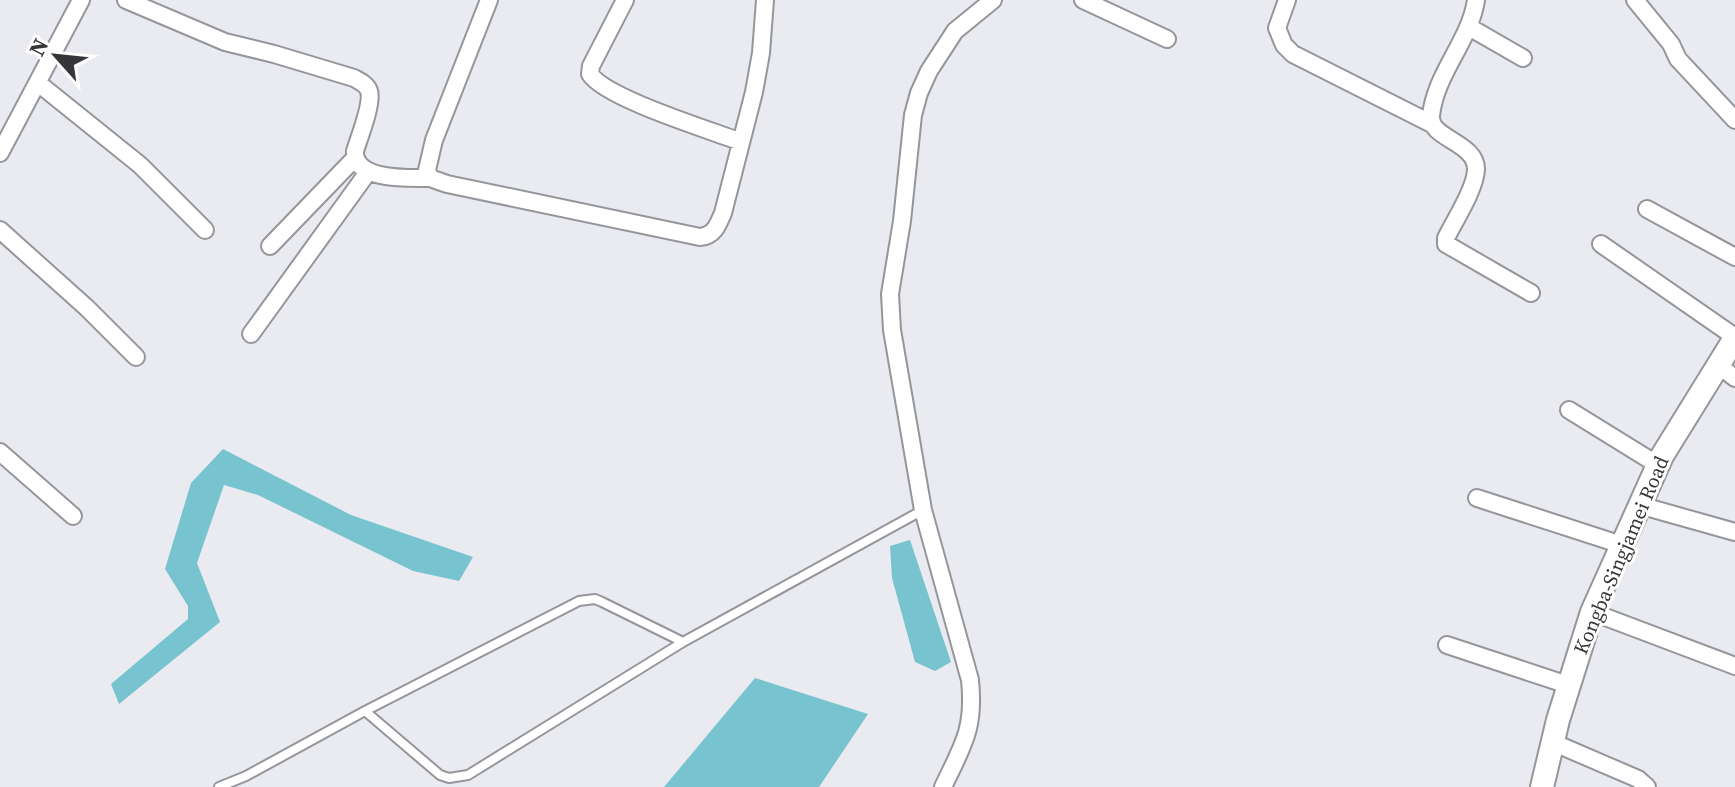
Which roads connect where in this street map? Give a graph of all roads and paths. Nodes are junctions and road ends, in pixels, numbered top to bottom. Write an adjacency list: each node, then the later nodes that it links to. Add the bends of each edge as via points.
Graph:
1 (81, 0): 14 (street)
2 (126, 0): 19 (street, via 225,42 364,84 369,102)
3 (489, 0): 21 (street, via 434,140)
4 (625, 0): 17 (street, via 591,66 595,83)
5 (765, 0): 17 (street, via 761,53)
6 (993, 0): 38 (street, via 941,50 913,115 890,294)
7 (1083, 0): 12 (street)
8 (1287, 0): 16 (street, via 1277,28 1293,54)
9 (1476, 0): 11 (street)
10 (1635, 0): 15 (street, via 1678,59)
11 (1469, 27): 13 (street); 16 (street, via 1439,89)
12 (1167, 39)
13 (1523, 58)
14 (38, 83): 18 (street); 24 (street, via 140,165)
15 (1735, 120)
16 (1432, 124): 28 (street, via 1468,151 1475,163 1474,181 1446,244)
17 (741, 142): 21 (street, via 723,213 707,236)
18 (0, 153)
19 (354, 159): 20 (street); 26 (street)
20 (368, 172): 21 (street); 29 (street)
21 (430, 178)
22 (1647, 209): 27 (street)
23 (0, 230): 31 (street)
24 (205, 230)
25 (1601, 244): 30 (street)
26 (270, 246)
27 (1735, 257)
28 (1531, 293)
29 (251, 334)
30 (1735, 338): 32 (street, Kongba-Singjamei Road)
31 (136, 357)
32 (1727, 372): 35 (street, Kongba-Singjamei Road)
33 (1569, 410): 35 (street)
34 (0, 452): 39 (street)
35 (1658, 465): 37 (street, Kongba-Singjamei Road)
36 (1477, 498): 41 (street)
37 (1639, 505): 40 (street); 41 (street, Kongba-Singjamei Road)
38 (923, 510): 43 (lane); 51 (street, via 972,699 970,731)
39 (73, 516)
40 (1735, 532)
41 (1622, 545): 42 (street, Kongba-Singjamei Road)
42 (1592, 612): 45 (street); 46 (street, Kongba-Singjamei Road)
43 (683, 642): 47 (lane, via 595,599 579,601); 49 (lane)
44 (1447, 645): 46 (street)
45 (1735, 666)
46 (1568, 685): 48 (street, Kongba-Singjamei Road)
47 (365, 711): 49 (lane); 50 (lane)
48 (1552, 742): 52 (street, Kongba-Singjamei Road); 53 (street)
49 (450, 783)
50 (219, 787)
51 (943, 787)
52 (1542, 787)
53 (1647, 787)

